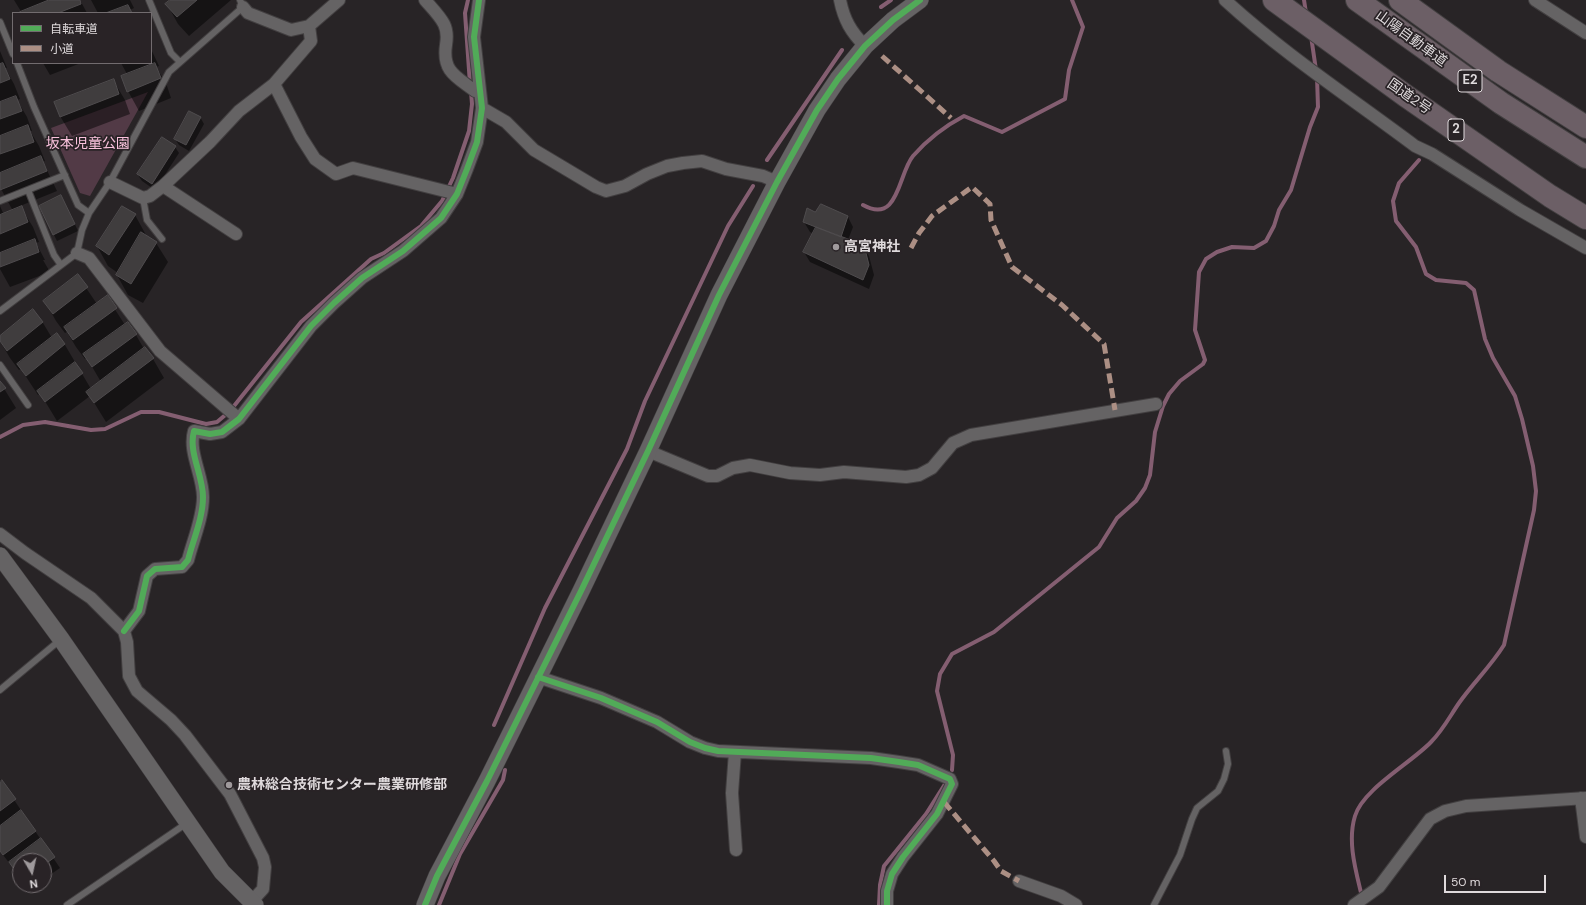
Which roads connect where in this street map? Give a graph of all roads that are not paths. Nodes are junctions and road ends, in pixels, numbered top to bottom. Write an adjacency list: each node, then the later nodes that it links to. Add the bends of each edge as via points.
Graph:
1 (149, 0): 18 (lane, via 171,52)
2 (339, 0): 14 (street)
3 (424, 0): 21 (street, via 445,24 447,66 453,76 475,91)
4 (479, 0): 21 (street, via 474,37)
5 (840, 0): 16 (street, via 849,27)
6 (920, 0): 16 (street, via 892,20)
7 (1225, 0): 37 (street, via 1299,61 1415,146)
8 (1274, 0): 34 (highway, 国道2号 / 2, via 1550,196)
9 (1357, 0): 24 (highway, 山陽自動車道 / E2, via 1501,103)
10 (1400, 0): 23 (highway, 山陽自動車道 / E2, via 1498,71)
11 (1535, 0): 15 (street)
12 (242, 4): 14 (street, via 248,13 291,30); 18 (lane)
13 (0, 22): 17 (lane)
14 (309, 26): 20 (street, via 312,41)
15 (1586, 33)
16 (865, 46): 27 (street, via 817,110)
17 (12, 52)
18 (180, 62): 26 (lane, via 169,72)
19 (17, 64): 25 (lane)
20 (274, 84): 28 (street, via 239,111); 30 (street, via 315,159 336,174 353,168)
21 (480, 91): 22 (street)
22 (482, 108): 27 (street, via 506,122 534,150 606,191 625,186 647,174 683,162 702,161 726,169 763,176); 30 (street, via 477,142)
23 (1586, 127)
24 (1586, 157)
25 (65, 175): 29 (lane); 33 (lane, via 78,205)
26 (110, 182): 31 (street); 33 (lane)
27 (777, 182): 45 (street, via 719,295)
28 (164, 186): 31 (street); 35 (street)
29 (28, 190): 32 (lane); 39 (lane, via 54,255)
30 (457, 194): 44 (street, via 437,222 403,251 362,278 311,326)
31 (143, 198): 36 (lane, via 147,220)
32 (0, 201)
33 (90, 213): 38 (lane)
34 (1586, 218)
35 (236, 234)
36 (162, 239)
37 (1586, 248)
38 (76, 253): 39 (lane); 44 (street, via 89,258 160,351)
39 (61, 265): 40 (lane)
40 (0, 311)
41 (0, 365): 43 (lane)
42 (1156, 404): 45 (street, via 971,435 953,444 932,468 919,475 906,477 844,472 820,475 790,474 750,465 733,468 717,476 708,476)
43 (28, 405)
44 (239, 419): 48 (street, via 222,432 210,434 194,431 193,447 203,497 188,560 182,567 155,569 147,576 139,611)
45 (648, 452): 50 (street)
46 (0, 534): 48 (street, via 91,598)
47 (0, 556): 49 (street)
48 (124, 631): 59 (street, via 129,676 137,691 185,735 230,794 264,858 263,889)
49 (61, 639): 51 (lane); 55 (street)
50 (538, 677): 53 (street, via 601,698 657,722 705,748); 61 (street, via 437,876)
51 (0, 690)
52 (1226, 751): 64 (lane, via 1228,764 1224,779 1218,791 1198,808 1180,855)
53 (734, 752): 57 (street, via 732,793); 62 (street, via 871,758 918,765 950,779 952,784 937,814 892,874 887,891)
54 (1584, 798): 56 (street); 65 (street, via 1466,806 1445,810 1430,819 1379,887)
55 (188, 822): 59 (street, via 222,872); 60 (lane)
56 (1586, 837)
57 (736, 850)
58 (1019, 881): 63 (street, via 1061,896)
59 (253, 904)
60 (67, 905)
61 (425, 905)
62 (887, 905)
63 (1076, 905)
64 (1154, 905)
65 (1355, 905)

